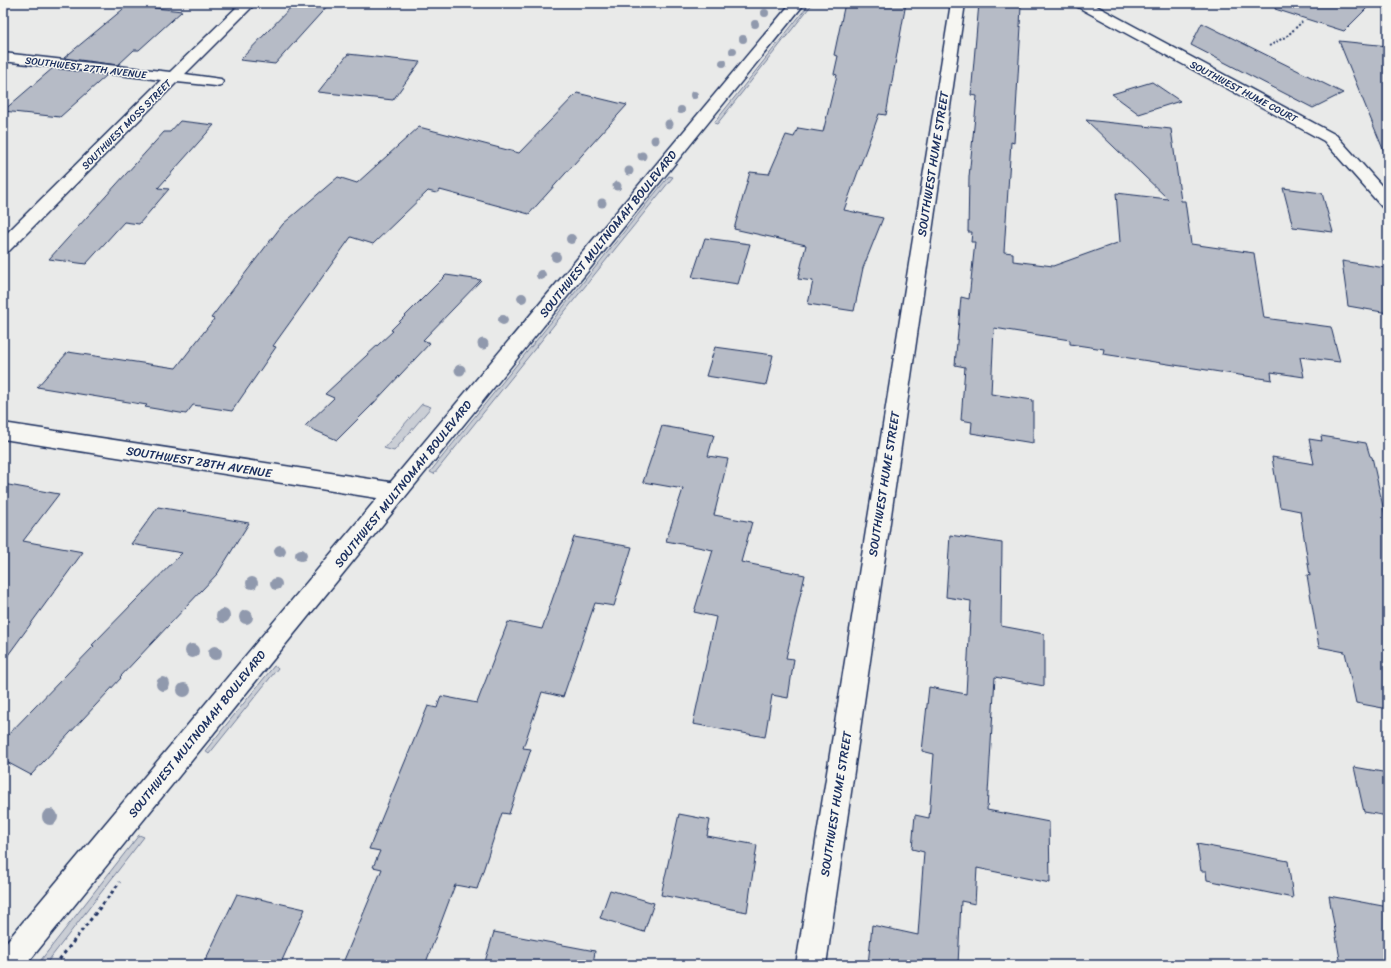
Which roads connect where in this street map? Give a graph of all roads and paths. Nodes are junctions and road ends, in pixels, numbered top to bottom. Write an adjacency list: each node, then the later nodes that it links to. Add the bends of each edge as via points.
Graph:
1 (249, 3): 8 (street, SOUTHWEST MOSS STREET)
2 (798, 3): 13 (street, SOUTHWEST MULTNOMAH BOULEVARD)
3 (958, 3): 15 (street, SOUTHWEST HUME STREET)
4 (1081, 3): 10 (street, SOUTHWEST HUME COURT, via 1330,138)
5 (1302, 22): 6 (path)
6 (1269, 46)
7 (3, 57): 8 (street, SOUTHWEST 27TH AVENUE)
8 (173, 77): 9 (street, SOUTHWEST 27TH AVENUE); 11 (street, SOUTHWEST MOSS STREET)
9 (216, 82)
10 (1388, 203)
11 (3, 246)
12 (3, 431): 13 (street, SOUTHWEST 28TH AVENUE)
13 (396, 492): 14 (street, SOUTHWEST MULTNOMAH BOULEVARD)
14 (7, 965)
15 (811, 965)

